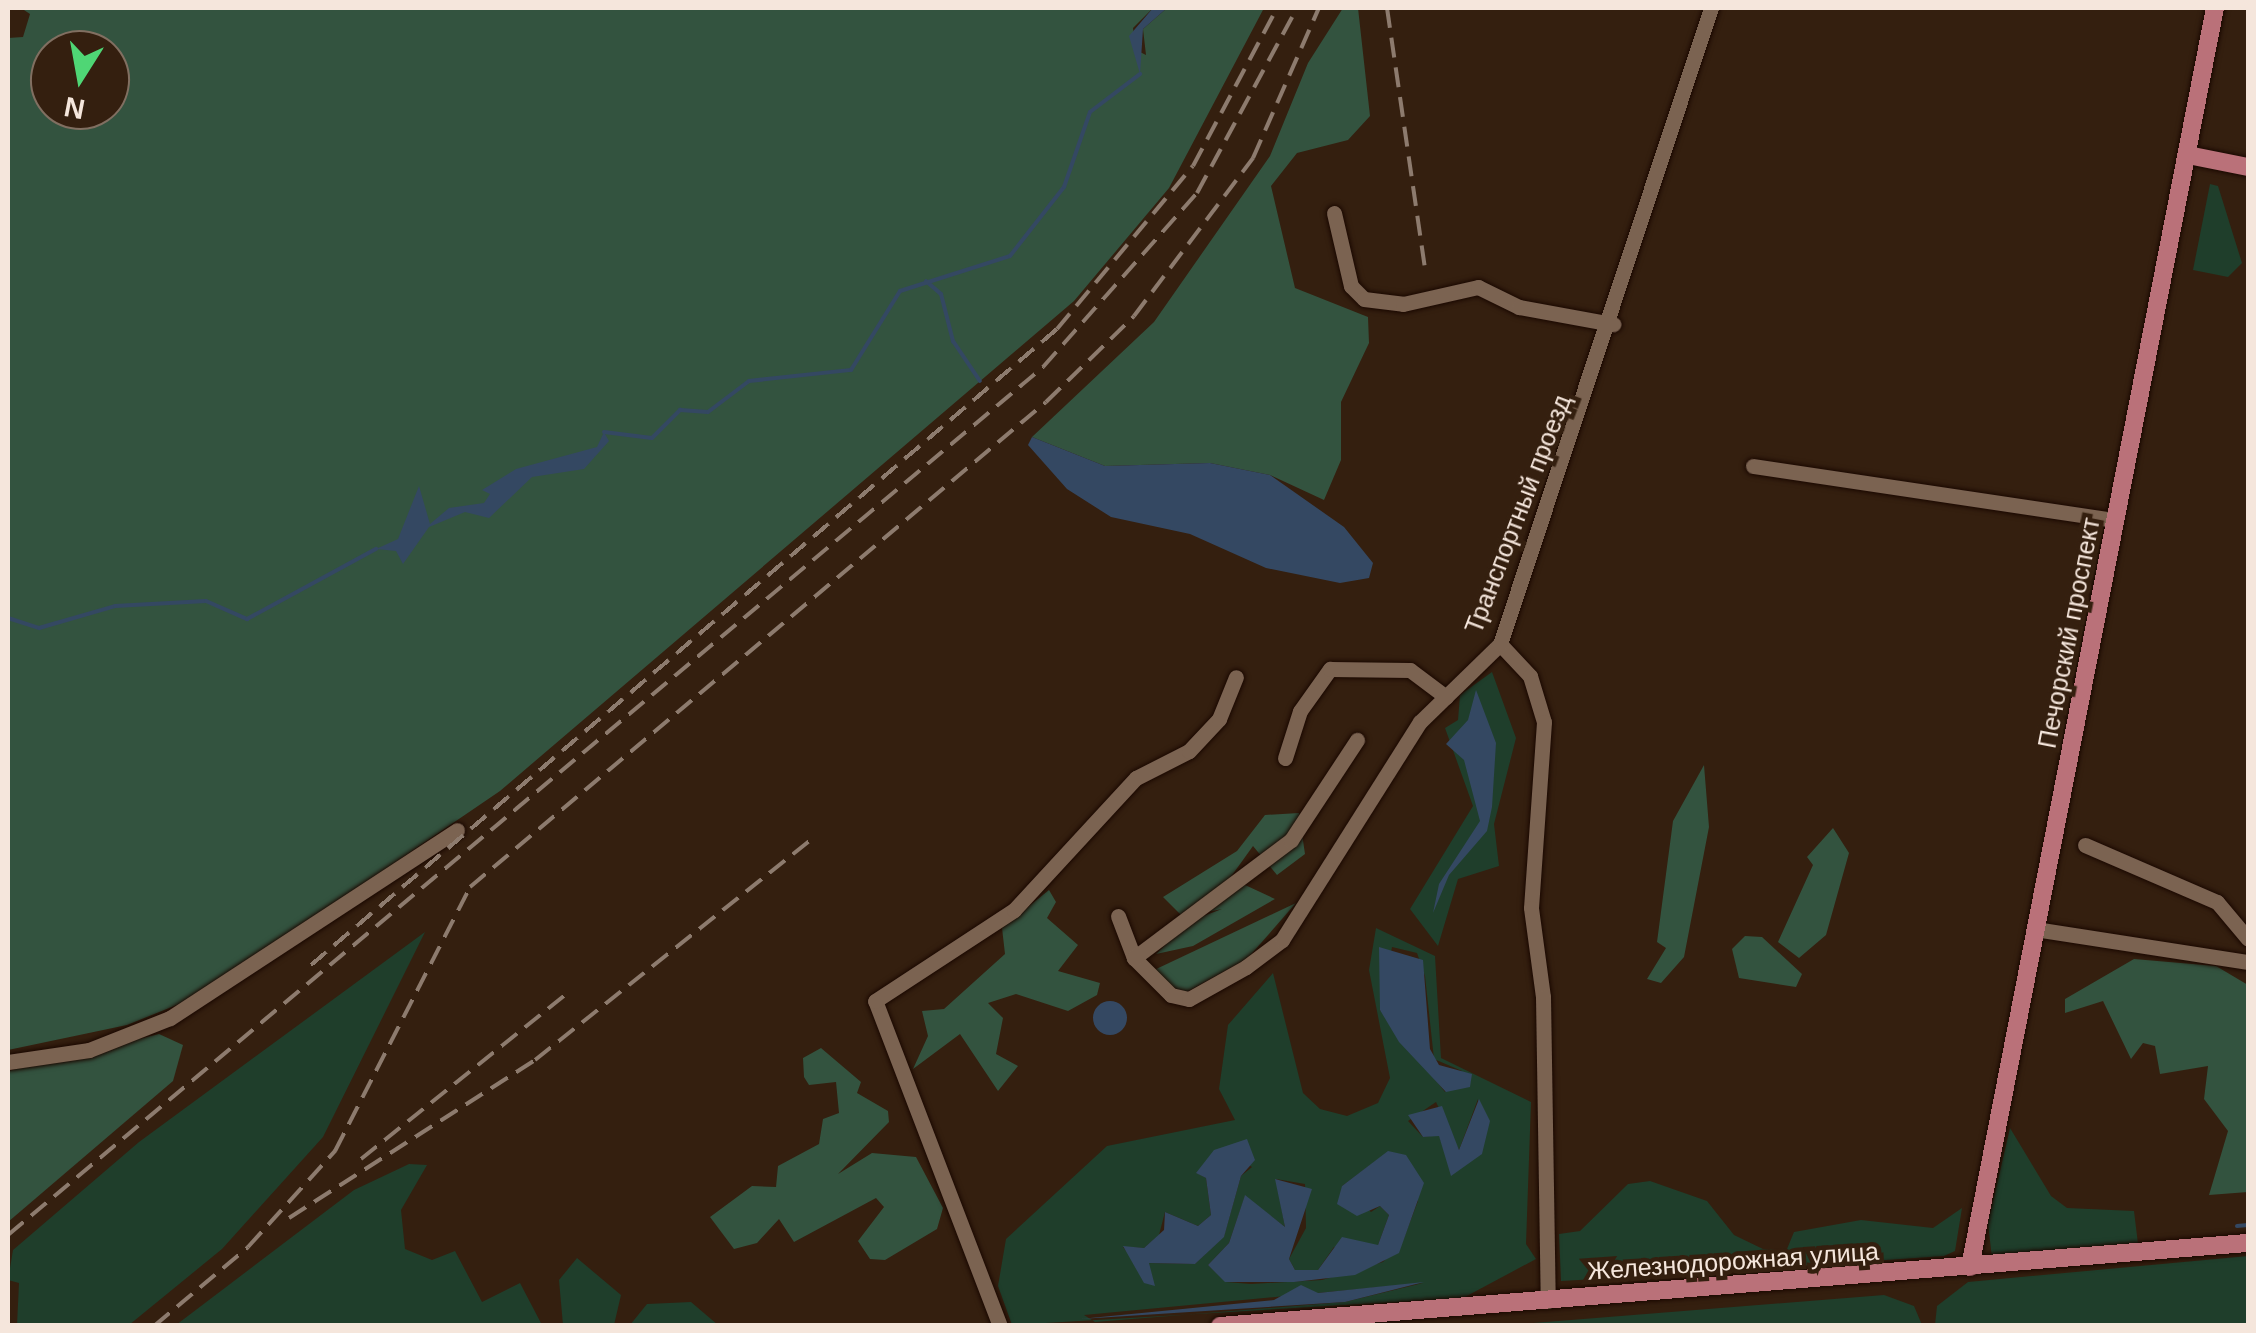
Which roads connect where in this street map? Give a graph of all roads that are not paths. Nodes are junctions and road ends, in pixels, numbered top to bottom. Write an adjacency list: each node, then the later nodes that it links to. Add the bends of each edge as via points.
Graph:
1 (1711, 8): 6 (street, Транспортный проезд)
2 (2215, 8): 3 (main road, Печорский проспект)
3 (2188, 155): 4 (main road); 8 (main road, Печорский проспект)
4 (2248, 167)
5 (1334, 213): 6 (street, via 1351,286 1364,298 1403,304 1478,287 1519,307)
6 (1614, 324): 9 (street, Транспортный проезд)
7 (1753, 466): 8 (street)
8 (2116, 520): 17 (main road, Печорский проспект)
9 (1500, 644): 11 (street, Транспортный проезд); 24 (street, via 1530,676 1544,722 1530,908 1544,996)
10 (1236, 676): 25 (street, via 1219,719 1189,751 1136,778 1014,910 875,1001)
11 (1446, 696): 13 (street, via 1410,670 1330,670 1300,711); 19 (street, Транспортный проезд, via 1420,722 1282,940 1189,1000)
12 (1357, 740): 19 (street, via 1283,848)
13 (1285, 758)
14 (458, 830): 21 (street, via 170,1018 89,1050)
15 (2085, 845): 18 (street, via 2216,902)
16 (1118, 916): 19 (street)
17 (2035, 929): 20 (street); 23 (main road, Печорский проспект)
18 (2248, 940)
19 (1134, 958)
20 (2248, 962)
21 (8, 1062)
22 (2248, 1243): 23 (main road, Железнодорожная улица)
23 (1970, 1267): 24 (main road, Железнодорожная улица)
24 (1548, 1300): 26 (main road, Железнодорожная улица)
25 (1000, 1326)
26 (1220, 1326)

